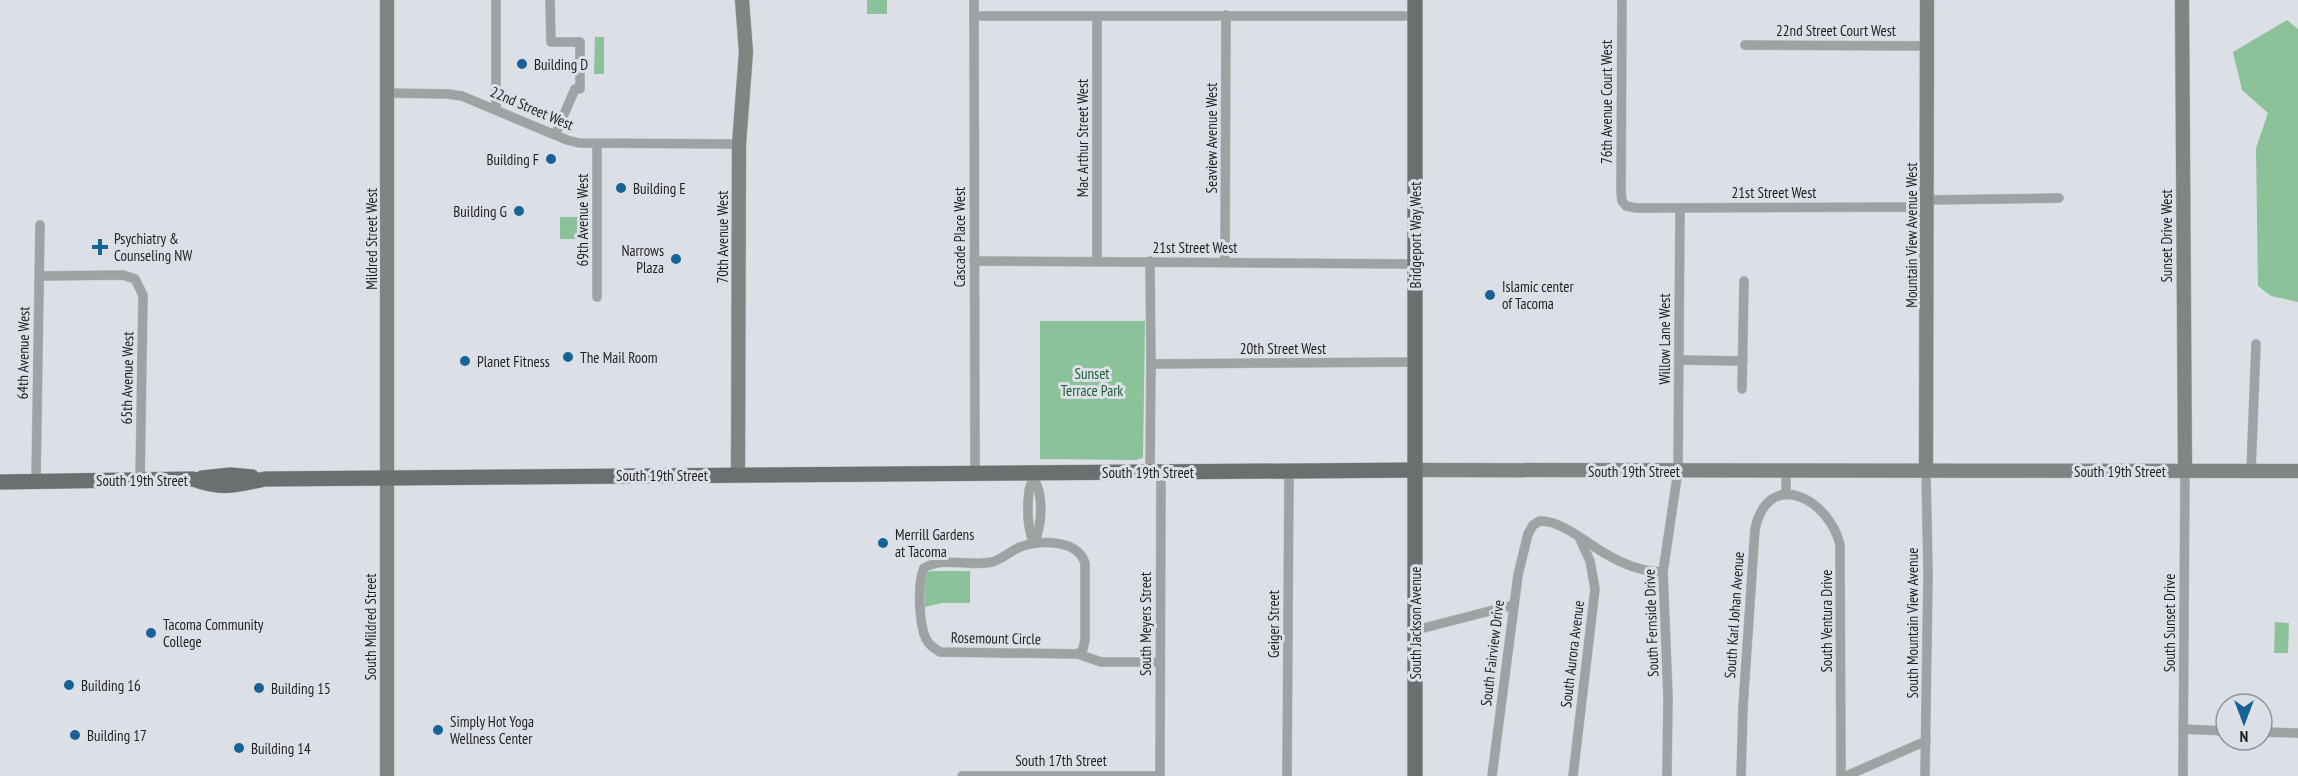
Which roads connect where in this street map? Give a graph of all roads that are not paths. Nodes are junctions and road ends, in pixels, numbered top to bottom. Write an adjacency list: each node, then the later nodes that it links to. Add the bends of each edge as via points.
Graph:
1 (387, 0): 15 (street, Mildred Street West)
2 (496, 0): 16 (street)
3 (550, 0): 17 (street, via 551,42 580,42 580,89 575,89)
4 (742, 0): 19 (street, 70th Avenue West, via 746,52)
5 (974, 0): 11 (street, Cascade Place West)
6 (1622, 0): 21 (street, 76th Avenue Court West)
7 (1927, 0): 14 (street, Mountain View Avenue West)
8 (2182, 0): 43 (street, Sunset Drive West)
9 (1415, 8): 10 (street); 29 (main road, Bridgeport Way West)
10 (1226, 15): 12 (street); 28 (street, Seaview Avenue West)
11 (974, 16): 12 (street); 25 (street, Cascade Place West)
12 (1097, 16): 26 (street, Mac Arthur Street West)
13 (1745, 45): 14 (street, 22nd Street Court West)
14 (1928, 46): 22 (street, Mountain View Avenue West)
15 (386, 93): 16 (street, 22nd Street West, via 455,95); 51 (street, Mildred Street West)
16 (496, 110): 17 (street, 22nd Street West)
17 (555, 135): 18 (street, 22nd Street West, via 572,142)
18 (597, 144): 19 (street, 22nd Street West); 32 (street, 69th Avenue West)
19 (739, 144): 49 (street, 70th Avenue West)
20 (2059, 198): 22 (street, 21st Street West)
21 (1623, 203): 23 (street, 21st Street West, via 1633,208)
22 (1927, 203): 23 (street, 21st Street West); 42 (street, Mountain View Avenue West)
23 (1680, 208): 34 (street, Willow Lane West)
24 (40, 225): 30 (street, 64th Avenue West)
25 (974, 261): 26 (street, 21st Street West); 48 (street, Cascade Place West)
26 (1096, 261): 27 (street, 21st Street West)
27 (1149, 261): 28 (street, 21st Street West); 37 (street)
28 (1225, 262): 29 (street, 21st Street West)
29 (1415, 264): 36 (main road, Bridgeport Way West)
30 (40, 276): 52 (street, 65th Avenue West, via 123,275 135,279 141,288); 53 (street, 64th Avenue West)
31 (1744, 281): 35 (street)
32 (597, 297)
33 (2256, 344): 44 (street)
34 (1679, 360): 35 (street); 40 (street, Willow Lane West)
35 (1743, 361): 38 (street)
36 (1415, 362): 37 (street, 20th Street West); 39 (main road, Bridgeport Way West)
37 (1151, 364): 46 (street)
38 (1742, 389)
39 (1415, 470): 40 (street, South 19th Street); 47 (main road, South 19th Street); 60 (main road, South Jackson Avenue)
40 (1678, 471): 41 (street, South 19th Street); 58 (street, South Fernside Drive)
41 (1786, 471): 42 (street, South 19th Street); 55 (street)
42 (1926, 471): 43 (street, South 19th Street); 67 (street, South Mountain View Avenue)
43 (2185, 471): 44 (street, South 19th Street); 63 (street, South Sunset Drive)
44 (2251, 471): 45 (street, South 19th Street)
45 (2298, 471)
46 (1155, 472): 47 (main road, South 19th Street); 50 (main road, South 19th Street); 62 (street, South Meyers Street)
47 (1288, 472): 72 (street, Geiger Street)
48 (975, 473): 49 (main road, South 19th Street); 50 (main road, South 19th Street)
49 (738, 475): 51 (main road, South 19th Street)
50 (1034, 476): 57 (street, via 1029,488 1029,532)
51 (386, 478): 52 (main road, South 19th Street, via 265,479 228,486 212,486 193,479); 68 (street, South Mildred Street)
52 (140, 480): 53 (main road, South 19th Street)
53 (36, 481): 54 (main road, South 19th Street)
54 (0, 482)
55 (1786, 493): 77 (street, South Karl Johan Avenue, via 1764,509 1755,529); 78 (street, South Ventura Drive, via 1815,505 1832,526 1840,545)
56 (1580, 538): 58 (street, via 1621,562); 59 (street, South Fairview Drive, via 1557,524 1538,522 1528,534); 75 (street, South Aurora Avenue, via 1590,561 1595,589)
57 (1034, 543): 61 (street, Rosemount Circle, via 1071,546 1082,554 1085,640); 61 (street, Rosemount Circle, via 991,562 934,563 924,568 920,580 925,637 933,648 948,653)
58 (1663, 572): 76 (street, South Fernside Drive)
59 (1513, 605): 60 (street); 74 (street, South Fairview Drive)
60 (1416, 630): 73 (main road, South Jackson Avenue)
61 (1078, 654): 62 (street, Rosemount Circle, via 1101,662)
62 (1160, 662): 71 (street, South Meyers Street)
63 (2183, 729): 64 (street); 81 (street, South Sunset Drive)
64 (2214, 730)
65 (2274, 732): 66 (street)
66 (2298, 733)
67 (1926, 741): 79 (street); 80 (street, South Mountain View Avenue)
68 (387, 776)
69 (962, 776): 70 (street, South 17th Street)
70 (1074, 776): 71 (street, South 17th Street)
71 (1160, 776)
72 (1287, 776)
73 (1415, 776)
74 (1492, 776)
75 (1573, 776)
76 (1667, 776)
77 (1742, 776)
78 (1841, 776)
79 (1846, 776)
80 (1926, 776)
81 (2183, 776)

